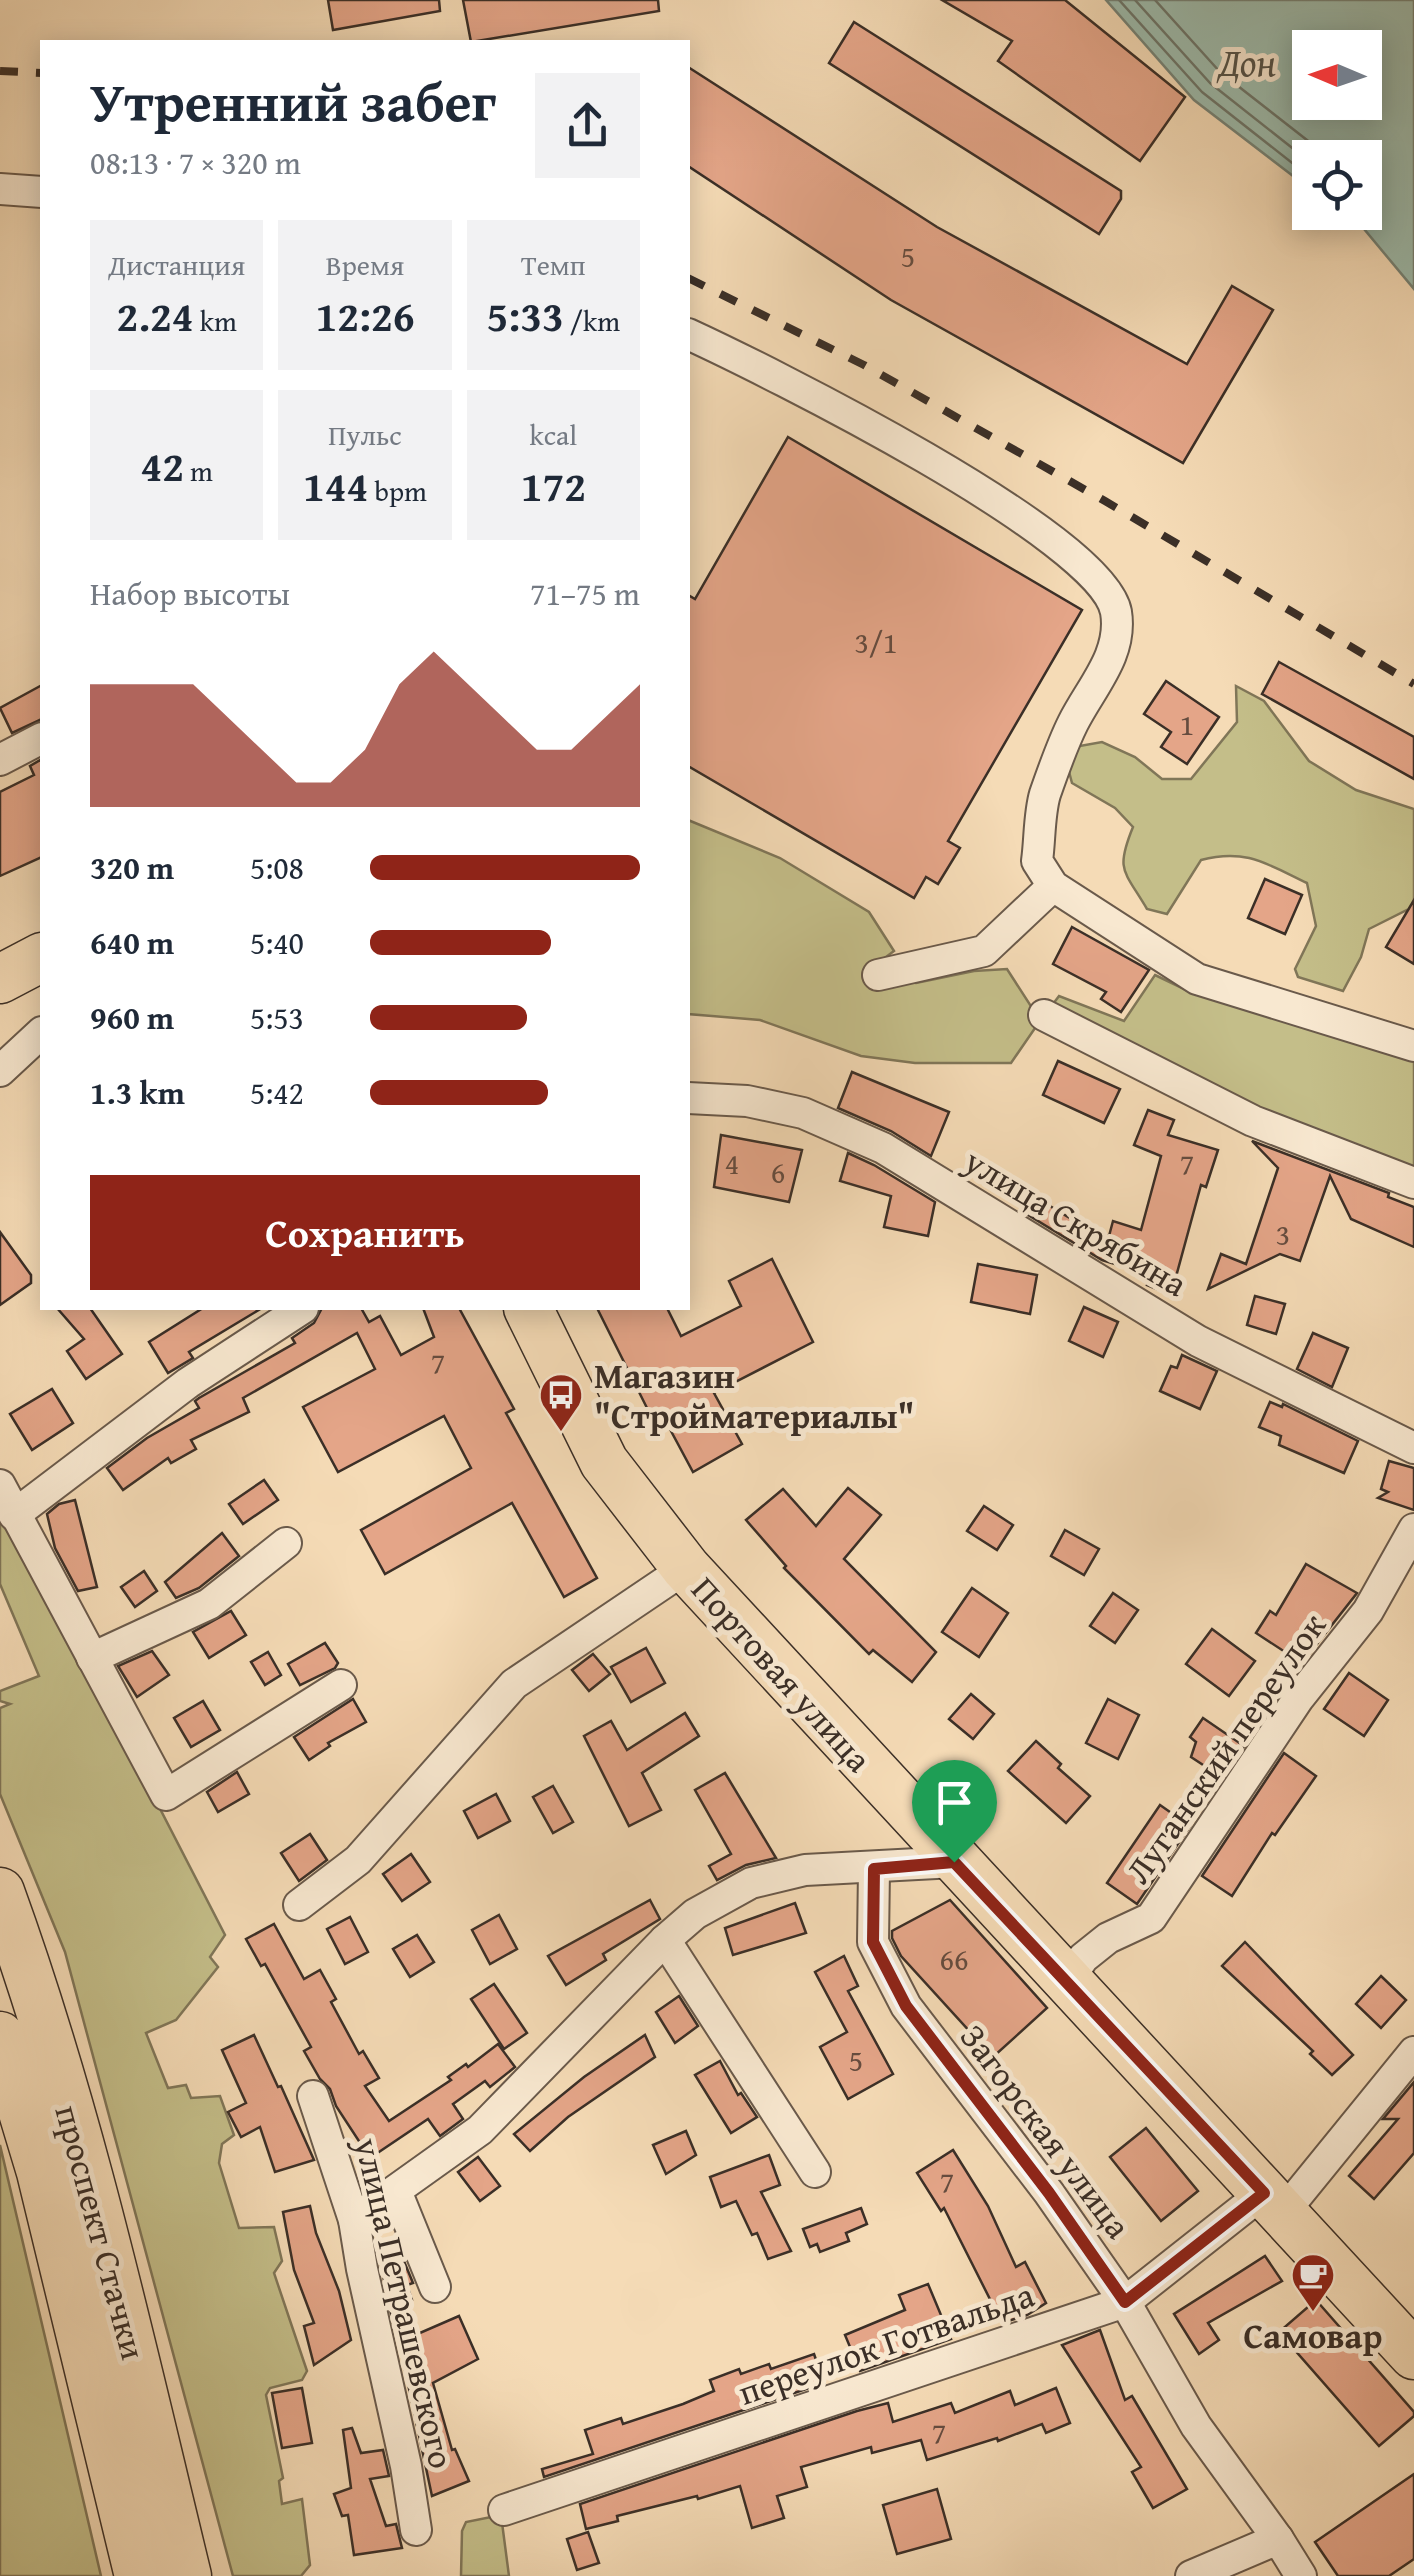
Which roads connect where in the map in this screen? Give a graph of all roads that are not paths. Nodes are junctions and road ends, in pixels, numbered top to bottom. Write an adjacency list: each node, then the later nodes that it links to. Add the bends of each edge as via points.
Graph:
1 (0, 189): 2 (street)
2 (40, 192)
3 (690, 335): 6 (street, via 778,376 990,495 1087,568 1116,610 1114,652 1072,724 1044,796 1037,862)
4 (40, 739): 5 (street)
5 (0, 760)
6 (1054, 886): 8 (street, via 984,951); 12 (street, via 1197,979)
7 (40, 958): 9 (main road)
8 (878, 974)
9 (0, 979)
10 (1044, 1015): 15 (street, via 1253,1121)
11 (40, 1034): 13 (street)
12 (1414, 1046)
13 (0, 1071)
14 (690, 1098): 18 (street, улица Скрябина, via 747,1100 803,1113 884,1148 1198,1341)
15 (1414, 1183)
16 (300, 1310): 20 (street, via 188,1383)
17 (529, 1310): 23 (main road, Портовая улица, via 604,1462)
18 (1414, 1448)
19 (0, 1484): 20 (street)
20 (14, 1515): 24 (street)
21 (1414, 1529): 31 (street, Луганский переулок, via 1368,1611 1298,1699 1152,1918 1108,1938)
22 (286, 1543): 24 (street, via 209,1604)
23 (686, 1568): 26 (main road, Портовая улица); 29 (street, via 514,1684 358,1860)
24 (92, 1658): 25 (street, via 166,1795)
25 (341, 1685)
26 (954, 1862): 27 (street); 31 (main road, Портовая улица)
27 (874, 1869): 30 (street, via 805,1870 751,1884 694,1914); 40 (street, Загорская улица, via 873,1942 906,2006)
28 (0, 1892): 46 (main road, проспект Стачки, via 88,2166)
29 (299, 1905)
30 (664, 1940): 35 (street); 36 (street, via 480,2130)
31 (1068, 1982): 37 (main road, Портовая улица)
32 (0, 2036): 45 (main road, проспект Стачки, via 41,2172)
33 (1414, 2052): 37 (street, переулок Готвальда)
34 (314, 2096): 38 (street, улица Петрашевского)
35 (815, 2172)
36 (396, 2191): 38 (street); 39 (street)
37 (1273, 2203): 40 (street, переулок Готвальда); 41 (main road, Портовая улица)
38 (354, 2220): 43 (street, улица Петрашевского)
39 (435, 2286)
40 (1125, 2302): 42 (street, переулок Готвальда); 44 (street, Загорская улица, via 1196,2426)
41 (1414, 2355)
42 (504, 2510)
43 (416, 2530)
44 (1278, 2539): 47 (street); 48 (street, Загорская улица)
45 (139, 2576)
46 (187, 2576)
47 (1192, 2576)
48 (1301, 2576)

